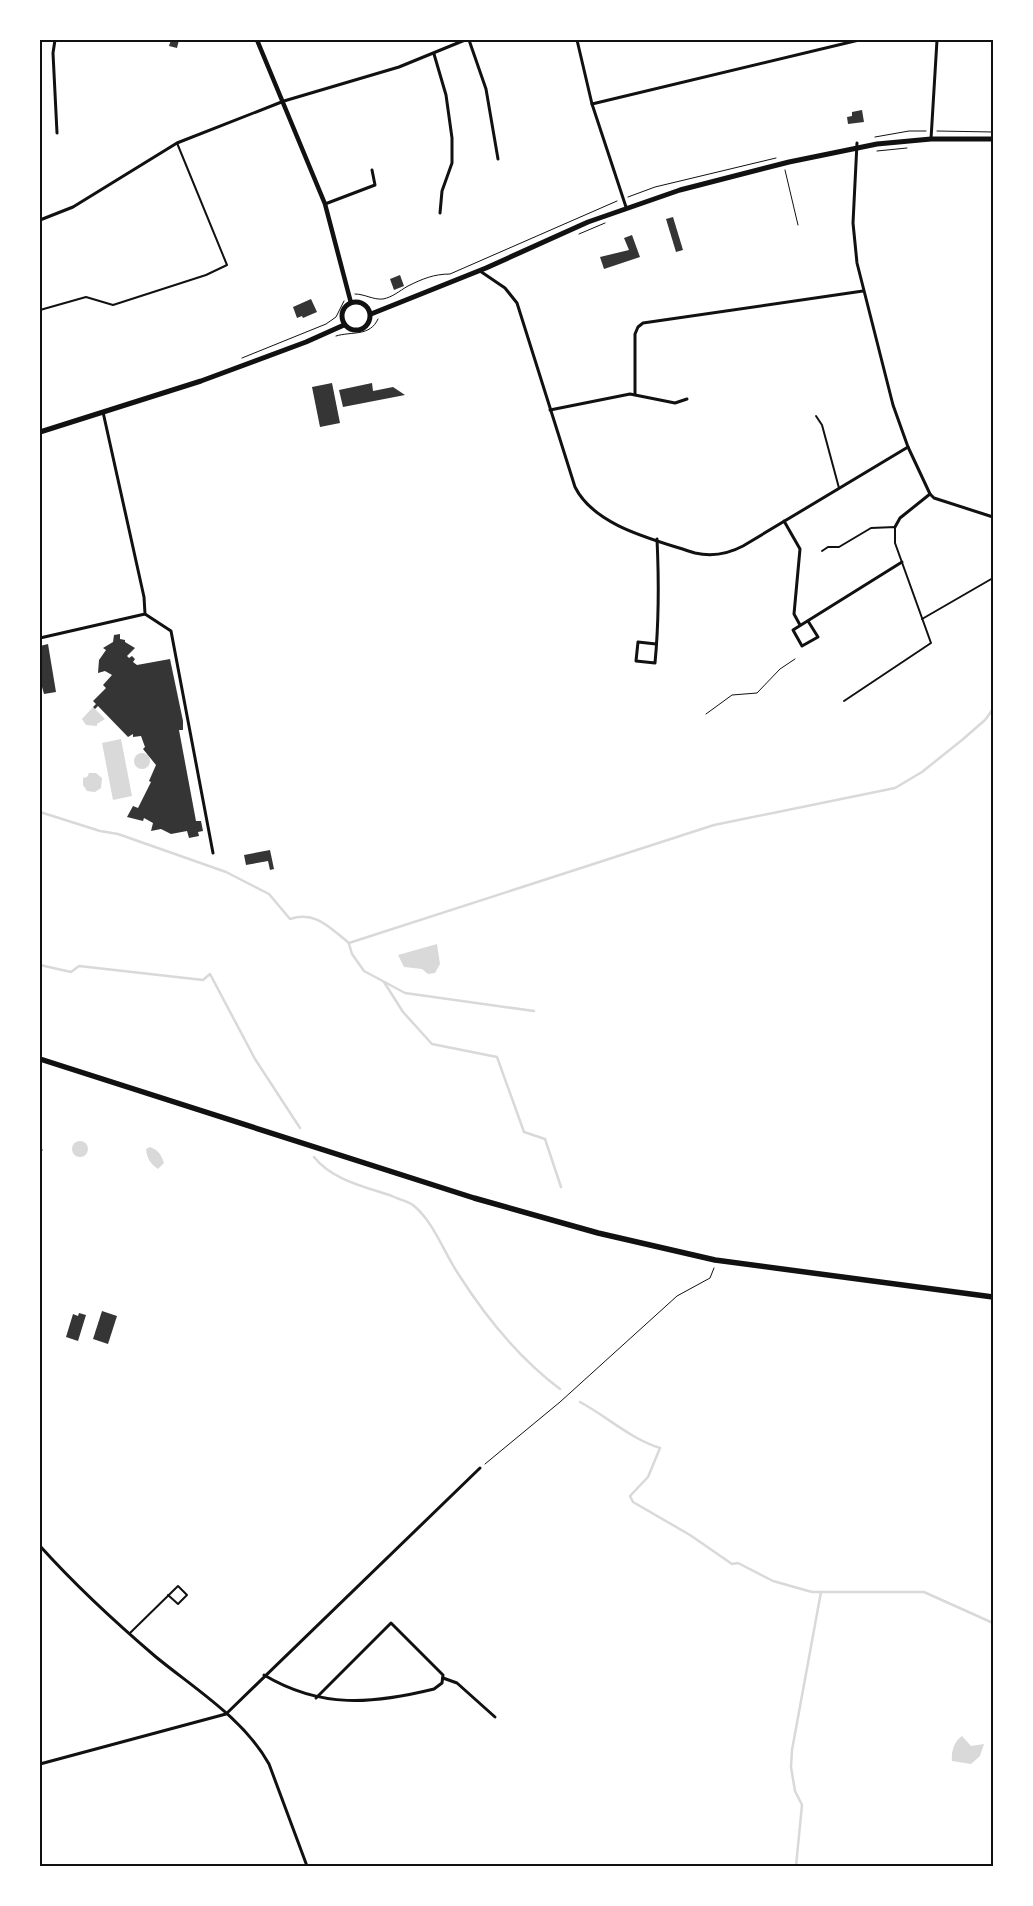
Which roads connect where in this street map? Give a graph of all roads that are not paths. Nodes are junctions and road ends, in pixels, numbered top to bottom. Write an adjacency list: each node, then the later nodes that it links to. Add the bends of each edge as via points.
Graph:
1 (55, 40): 10 (street)
2 (257, 40): 8 (street)
3 (467, 40): 7 (street); 15 (street, via 486,89)
4 (578, 40): 9 (street)
5 (857, 40): 9 (street)
6 (937, 40): 11 (street)
7 (434, 54): 8 (street); 19 (street, via 446,95 452,138 452,163 442,191)
8 (284, 101): 13 (street); 17 (street)
9 (592, 104): 18 (street)
10 (57, 133)
11 (931, 139): 12 (main road); 14 (main road)
12 (993, 139)
13 (177, 143): 20 (street, via 73,207); 24 (lane, via 227,265 113,305 86,297)
14 (858, 146): 18 (main road, via 680,190); 22 (street, via 853,240)
15 (498, 159)
16 (372, 170): 17 (street, via 375,185)
17 (325, 204): 23 (street)
18 (626, 207): 21 (main road)
19 (440, 213)
20 (40, 220)
21 (480, 271): 25 (main road); 29 (street, via 505,288 516,301)
22 (863, 290): 27 (street, via 642,324 636,333); 33 (street, via 882,366)
23 (351, 303): 25 (main road, via 362,303); 26 (main road, via 342,312)
24 (40, 310)
25 (370, 314): 26 (main road, via 369,323 363,329 350,330)
26 (344, 325): 30 (main road, via 201,381)
27 (635, 394): 28 (street, via 675,403); 29 (street)
28 (687, 399)
29 (550, 410): 39 (street, via 575,487 587,505 607,521)
30 (103, 411): 32 (main road); 43 (street)
31 (816, 416): 34 (lane, via 822,425)
32 (40, 432)
33 (908, 447): 34 (street); 35 (street)
34 (839, 488): 37 (street)
35 (930, 494): 36 (street, via 940,501); 38 (street, via 900,518)
36 (993, 517)
37 (784, 521): 39 (street, via 738,548 719,555 695,553); 46 (street, via 800,549 794,615)
38 (895, 527): 40 (lane, via 871,528 839,547 828,547); 41 (lane, via 894,539)
39 (657, 539): 48 (street, via 659,605)
40 (822, 551)
41 (902, 562): 44 (lane); 45 (street)
42 (993, 578): 44 (lane)
43 (145, 614): 47 (street); 50 (street, via 171,631)
44 (922, 619): 49 (lane, via 931,644)
45 (808, 621): 46 (street); 46 (street, via 818,636 802,646 792,630)
46 (800, 625)
47 (40, 638)
48 (656, 644): 48 (street, via 654,662 636,661 638,642)
49 (844, 701)
50 (213, 854)
51 (40, 1059): 52 (main road, via 474,1198 598,1233 715,1260)
52 (993, 1297)
53 (480, 1468): 57 (street)
54 (40, 1546): 56 (street, via 71,1581)
55 (168, 1595): 55 (lane, via 178,1586 187,1595 178,1604); 56 (lane)
56 (130, 1633): 60 (street)
57 (264, 1675): 59 (street, via 286,1688); 60 (street)
58 (443, 1678): 59 (street, via 434,1689 370,1702); 59 (street, via 441,1671 391,1623); 61 (street, via 457,1683)
59 (316, 1698)
60 (226, 1714): 62 (street); 63 (street, via 261,1750 269,1764)
61 (496, 1717)
62 (40, 1764)
63 (307, 1866)

